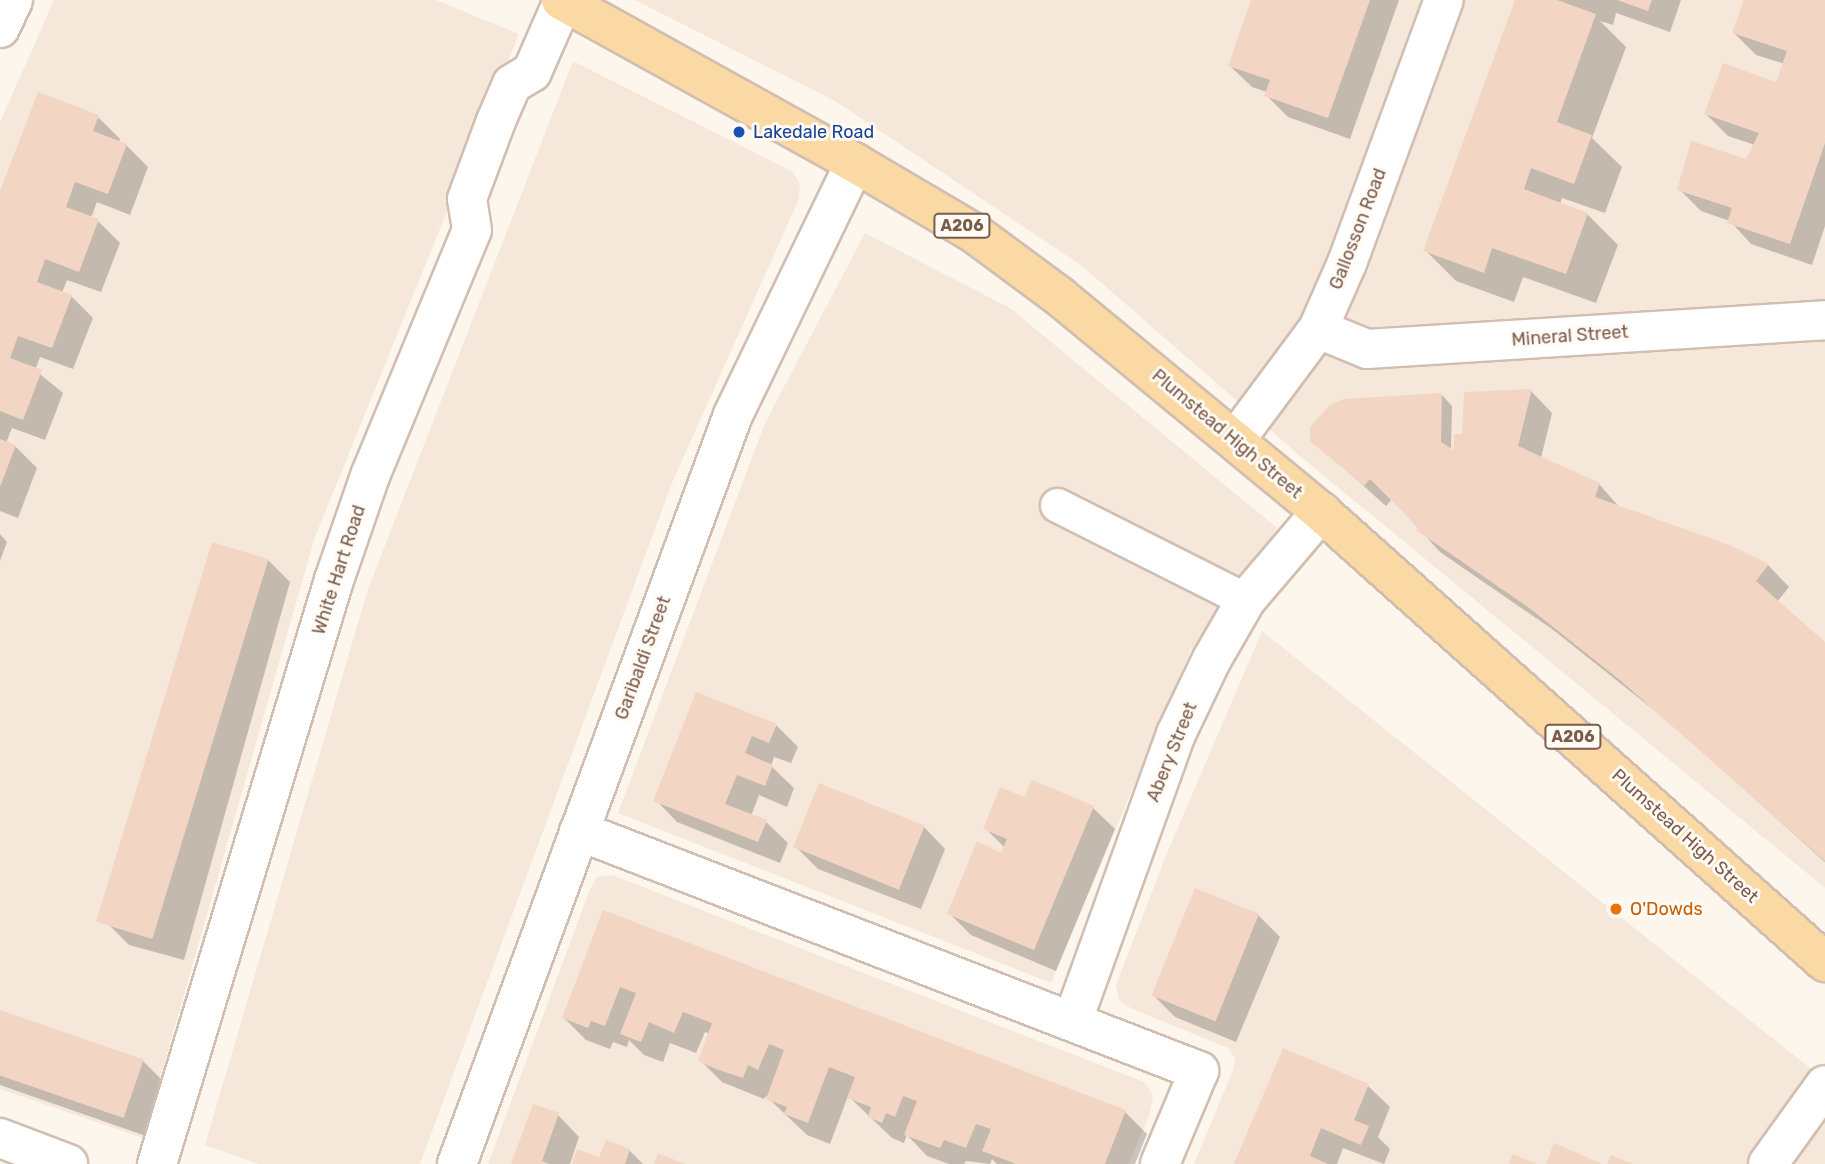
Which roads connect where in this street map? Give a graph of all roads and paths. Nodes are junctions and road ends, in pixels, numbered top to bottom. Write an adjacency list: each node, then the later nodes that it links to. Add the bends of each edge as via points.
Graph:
1 (13, 0): 4 (street)
2 (562, 0): 5 (main road, Plumstead High Street / A206); 18 (street, White Hart Road, via 532,72 512,84 496,121 467,199 472,230 370,476 338,567)
3 (1444, 0): 7 (street, Gallosson Road)
4 (0, 28)
5 (855, 163): 8 (main road, Plumstead High Street / A206, via 995,249); 12 (street, Garibaldi Street, via 733,415)
6 (1825, 320): 7 (street, Mineral Street, via 1367,349)
7 (1318, 329): 8 (street, Gallosson Road)
8 (1236, 439): 10 (main road, Plumstead High Street / A206)
9 (1057, 505): 11 (lane)
10 (1321, 512): 11 (street, Abery Street); 13 (main road, Plumstead High Street / A206)
11 (1246, 600): 14 (street, Abery Street, via 1176,734)
12 (579, 831): 14 (street); 19 (street, Garibaldi Street)
13 (1825, 961)
14 (1073, 1020): 20 (street, via 1199,1071)
15 (1825, 1086): 21 (street)
16 (0, 1139): 17 (street)
17 (68, 1164)
18 (157, 1164)
19 (457, 1164)
20 (1160, 1164)
21 (1768, 1164)

